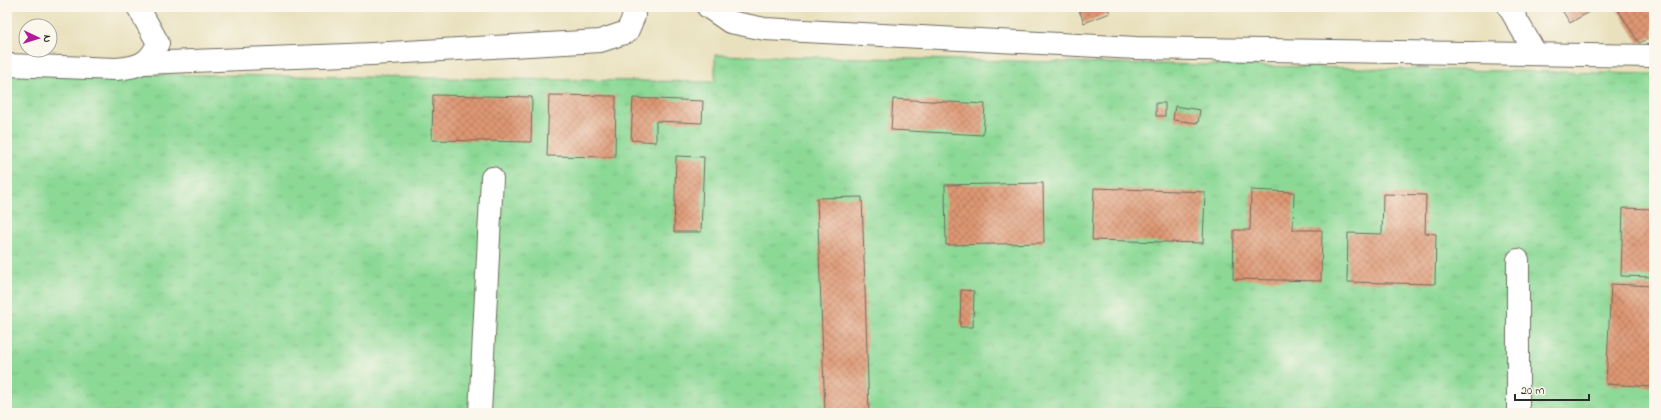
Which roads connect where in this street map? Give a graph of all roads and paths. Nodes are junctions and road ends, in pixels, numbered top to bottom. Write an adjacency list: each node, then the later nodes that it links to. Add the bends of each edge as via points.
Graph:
1 (138, 7): 7 (street, via 158,43 154,55)
2 (633, 7): 7 (street, via 634,16 627,32 600,41 372,54)
3 (708, 7): 5 (street, via 730,22 765,29 1136,48)
4 (1509, 7): 5 (street)
5 (1536, 54): 6 (street)
6 (1654, 56)
7 (143, 63): 8 (street, via 133,68)
8 (7, 65)
9 (492, 178): 11 (street)
10 (1518, 260): 12 (street)
11 (480, 413)
12 (1518, 413)

